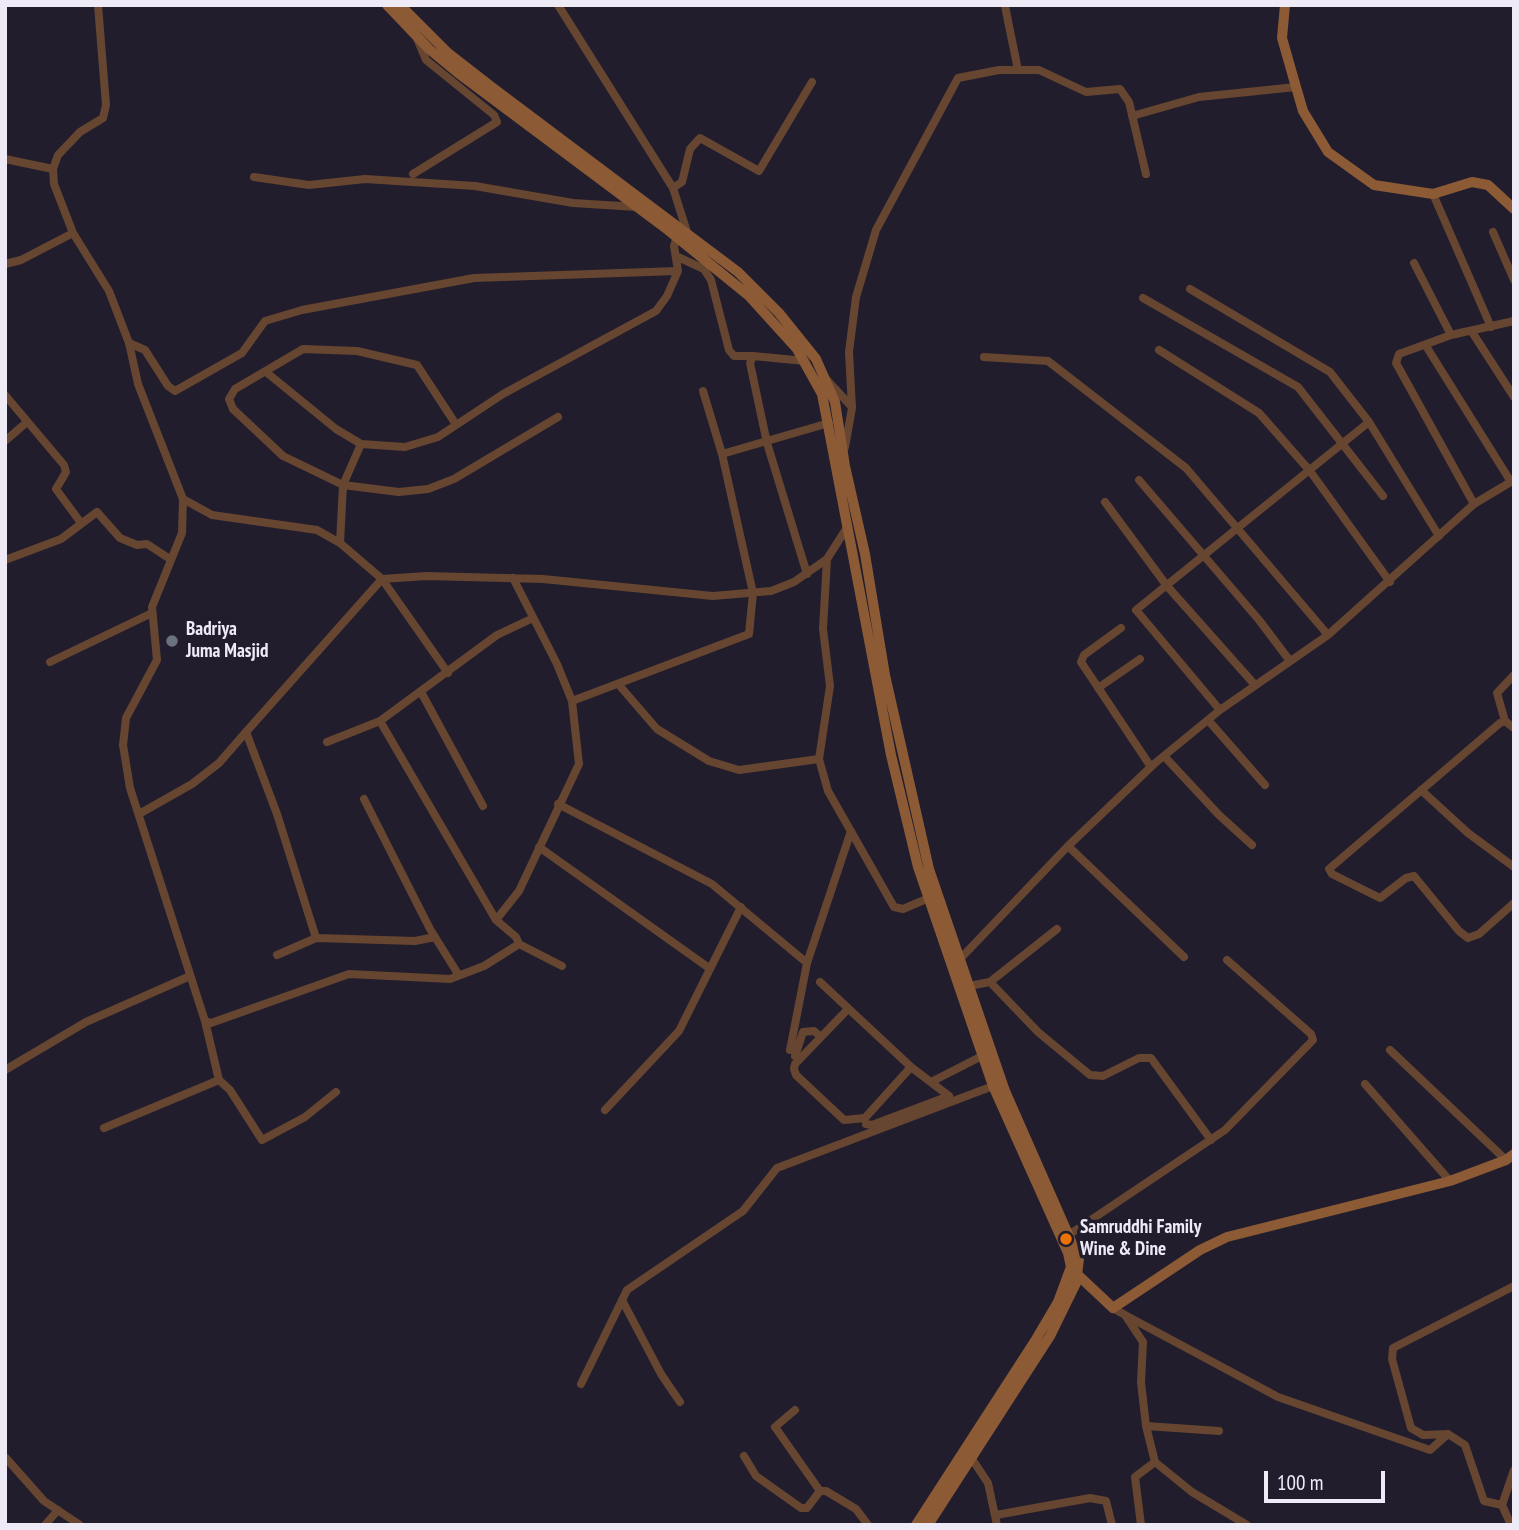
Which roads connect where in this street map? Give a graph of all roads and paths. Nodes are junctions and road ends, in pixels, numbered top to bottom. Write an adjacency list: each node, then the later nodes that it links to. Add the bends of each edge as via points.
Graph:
1 (98, 5): 13 (street, via 106,105 103,118 80,132 58,155)
2 (387, 5): 7 (main road)
3 (400, 5): 23 (main road, via 493,89)
4 (558, 5): 17 (street)
5 (1284, 5): 10 (main road, via 1282,38)
6 (1005, 6): 8 (street)
7 (416, 36): 14 (street, via 426,60 497,122); 21 (main road, via 478,89)
8 (1018, 70): 11 (street, via 1040,71 1086,92 1120,89); 49 (street, via 967,75 954,82 876,230 856,297 848,366)
9 (813, 82): 17 (street, via 759,171 700,138 691,149 682,182)
10 (1296, 87): 11 (street, via 1199,97); 18 (main road, via 1303,111 1328,152 1374,185)
11 (1132, 116): 15 (street)
12 (5, 159): 13 (street)
13 (53, 169): 25 (street, via 54,184)
14 (413, 174)
15 (1146, 174)
16 (254, 177): 21 (street, via 309,185 365,179 475,186 573,203)
17 (673, 188): 26 (street)
18 (1433, 194): 19 (main road, via 1472,182 1488,185); 35 (street)
19 (1500, 195): 20 (street); 22 (main road)
20 (1514, 195)
21 (637, 207): 23 (main road)
22 (1514, 208)
23 (657, 216): 26 (main road)
24 (1493, 232): 31 (street)
25 (73, 233): 29 (street); 38 (street, via 109,291)
26 (682, 234): 27 (street, via 674,246); 43 (main road, via 748,295); 45 (main road, via 758,291 802,341)
27 (678, 257): 30 (street); 41 (street, via 704,269 712,280 729,350 734,356)
28 (1414, 263): 37 (street)
29 (5, 264)
30 (678, 271): 38 (street, via 474,278 302,310 265,321 242,353 175,391 167,386 145,350); 53 (street, via 656,311)
31 (1514, 281)
32 (1190, 289): 52 (street, via 1330,372)
33 (1143, 298): 58 (street, via 1298,387)
34 (1514, 321): 35 (street)
35 (1491, 327): 36 (street)
36 (1472, 331): 37 (street); 48 (street)
37 (1451, 335): 39 (street)
38 (129, 343): 67 (street, via 138,384)
39 (1426, 346): 63 (street); 69 (street, via 1399,354 1396,363)
40 (1159, 350): 61 (street, via 1259,413)
41 (753, 356): 43 (street); 57 (street, via 751,381)
42 (984, 357): 72 (street, via 1048,361 1186,468)
43 (805, 360): 54 (main road, via 822,394)
44 (266, 372): 53 (street, via 303,349 324,348 417,365); 56 (street, via 336,429); 64 (street, via 235,389 229,400 233,409 283,456)
45 (826, 379): 49 (street); 59 (main road, via 835,402)
46 (703, 391): 60 (street)
47 (5, 395): 51 (street)
48 (1514, 397)
49 (852, 408): 59 (street)
50 (558, 417): 64 (street, via 454,479 428,489 399,492)
51 (27, 422): 55 (street); 70 (street, via 64,465 66,472 56,489)
52 (1369, 422): 58 (street); 73 (street)
53 (455, 423): 56 (street, via 438,437 405,447)
54 (829, 423): 57 (street); 65 (main road)
55 (5, 441)
56 (361, 443): 64 (street)
57 (766, 443): 60 (street); 79 (street)
58 (1343, 444): 61 (street); 66 (street)
59 (843, 453): 65 (main road)
60 (722, 454): 84 (street)
61 (1310, 471): 72 (street); 82 (street)
62 (1139, 480): 75 (street)
63 (1512, 481): 69 (street)
64 (343, 485): 74 (street)
65 (844, 487): 71 (main road)
66 (1383, 496)
67 (183, 499): 74 (street, via 212,515 317,530); 76 (street, via 182,533)
68 (1105, 502): 83 (street)
69 (1474, 504): 73 (street)
70 (81, 523): 76 (street, via 92,514 101,514 120,538 147,544); 78 (street, via 61,540)
71 (853, 525): 77 (street); 120 (main road, via 891,755); 123 (main road)
72 (1237, 530): 75 (street); 88 (street)
73 (1439, 536): 82 (street)
74 (340, 543): 81 (street)
75 (1205, 556): 83 (street); 90 (street)
76 (170, 559): 85 (street)
77 (827, 559): 79 (street); 107 (street, via 823,629 830,686)
78 (5, 560)
79 (807, 574): 84 (street, via 771,591)
80 (513, 578): 81 (street); 84 (street, via 713,597); 86 (street)
81 (382, 579): 92 (street); 104 (street)
82 (1390, 582): 88 (street)
83 (1167, 586): 95 (street); 99 (street, via 1136,610)
84 (753, 593): 94 (street, via 749,634)
85 (152, 613): 91 (street); 114 (street, via 157,660 126,718 122,745)
86 (531, 619): 92 (street, via 497,635); 98 (street)
87 (1121, 628): 96 (street, via 1081,659)
88 (1328, 635): 90 (street)
89 (1140, 659): 96 (street)
90 (1290, 661): 95 (street)
91 (50, 662)
92 (448, 673): 97 (street)
93 (1514, 676): 101 (street, via 1497,693)
94 (620, 685): 98 (street); 107 (street, via 657,729 709,761 739,770)
95 (1255, 685): 99 (street)
96 (1098, 688): 108 (street)
97 (421, 692): 102 (street); 113 (street)
98 (572, 701): 112 (street, via 579,764)
99 (1220, 710): 100 (street)
100 (1208, 720): 106 (street); 109 (street)
101 (1505, 720): 103 (street); 110 (street)
102 (380, 721): 105 (street); 124 (street)
103 (1514, 728)
104 (246, 732): 114 (street, via 219,764); 127 (street, via 278,814)
105 (327, 741)
106 (1164, 756): 108 (street); 116 (street)
107 (819, 759): 115 (street, via 828,791)
108 (1151, 766): 117 (street)
109 (1265, 785)
110 (1421, 790): 119 (street); 121 (street, via 1333,863 1332,874 1380,898 1414,876 1468,938)
111 (364, 799): 126 (street)
112 (558, 804): 118 (street); 122 (street, via 712,884)
113 (483, 806)
114 (139, 814): 137 (street)
115 (851, 831): 120 (street, via 894,907 903,909); 133 (street)
116 (1252, 845)
117 (1068, 846): 130 (street); 131 (street)
118 (539, 847): 124 (street, via 519,891); 135 (street)
119 (1514, 867)
120 (929, 898): 123 (main road)
121 (1514, 903)
122 (741, 907): 133 (street); 135 (street)
123 (940, 916): 131 (main road); 143 (main road)
124 (496, 920): 128 (street)
125 (1057, 929): 139 (street)
126 (435, 937): 127 (street, via 415,941); 136 (street)
127 (316, 938): 129 (street)
128 (519, 944): 134 (street); 136 (street, via 484,966)
129 (277, 955)
130 (1184, 957)
131 (960, 959): 140 (main road)
132 (1227, 960): 157 (street, via 1313,1040)
133 (807, 962): 144 (street, via 792,1053 803,1032 814,1031)
134 (562, 966)
135 (709, 968): 154 (street, via 678,1031)
136 (458, 974): 142 (street, via 450,979 349,974 211,1023)
137 (190, 976): 142 (street); 148 (street, via 86,1022)
138 (820, 982): 141 (street)
139 (990, 982): 140 (street); 157 (street, via 1038,1032 1090,1075 1103,1076 1139,1058 1150,1058)
140 (969, 986): 143 (main road)
141 (848, 1009): 144 (street); 147 (street)
142 (205, 1021): 149 (street)
143 (977, 1024): 146 (main road); 160 (main road)
144 (821, 1037): 147 (street, via 794,1069 848,1121 865,1118)
145 (1390, 1050): 158 (street)
146 (982, 1056): 150 (street); 152 (main road)
147 (911, 1067): 150 (street)
148 (5, 1070)
149 (219, 1080): 153 (street, via 262,1140 304,1117); 156 (street)
150 (931, 1082): 155 (street, via 949,1096)
151 (1366, 1084): 159 (street)
152 (993, 1086): 160 (main road); 163 (street, via 777,1168 743,1210 627,1290)
153 (335, 1092)
154 (605, 1110)
155 (866, 1124)
156 (104, 1128)
157 (1211, 1140): 160 (street)
158 (1510, 1157): 159 (main road)
159 (1450, 1181): 164 (main road, via 1227,1237)
160 (1065, 1237): 161 (main road, via 1079,1259)
161 (1074, 1275): 164 (main road); 174 (main road, via 1050,1336); 184 (main road)
162 (1514, 1286): 171 (street, via 1394,1348 1392,1359 1411,1428 1423,1435)
163 (622, 1300): 166 (street); 167 (street)
164 (1113, 1308): 165 (street)
165 (1125, 1315): 169 (street, via 1143,1342); 171 (street, via 1278,1397 1430,1450)
166 (581, 1384)
167 (680, 1402)
168 (795, 1409): 177 (street, via 776,1424 776,1430)
169 (1146, 1426): 170 (street); 175 (street)
170 (1219, 1431)
171 (1448, 1434): 178 (street, via 1466,1447 1484,1501)
172 (744, 1456): 177 (street, via 756,1476 801,1508)
173 (5, 1457): 179 (street, via 31,1489)
174 (972, 1459): 180 (street, via 988,1483); 185 (main road)
175 (1155, 1462): 188 (street, via 1135,1477); 189 (street, via 1192,1492)
176 (1514, 1470): 178 (street)
177 (820, 1491): 183 (street, via 856,1509)
178 (1502, 1505): 190 (street)
179 (58, 1510): 181 (street); 182 (street)
180 (996, 1515): 186 (street); 187 (street, via 1090,1498 1106,1501)
181 (45, 1525)
182 (80, 1525)
183 (868, 1525)
184 (916, 1525)
185 (928, 1525)
186 (998, 1525)
187 (1112, 1525)
188 (1141, 1525)
189 (1247, 1525)
190 (1511, 1525)

